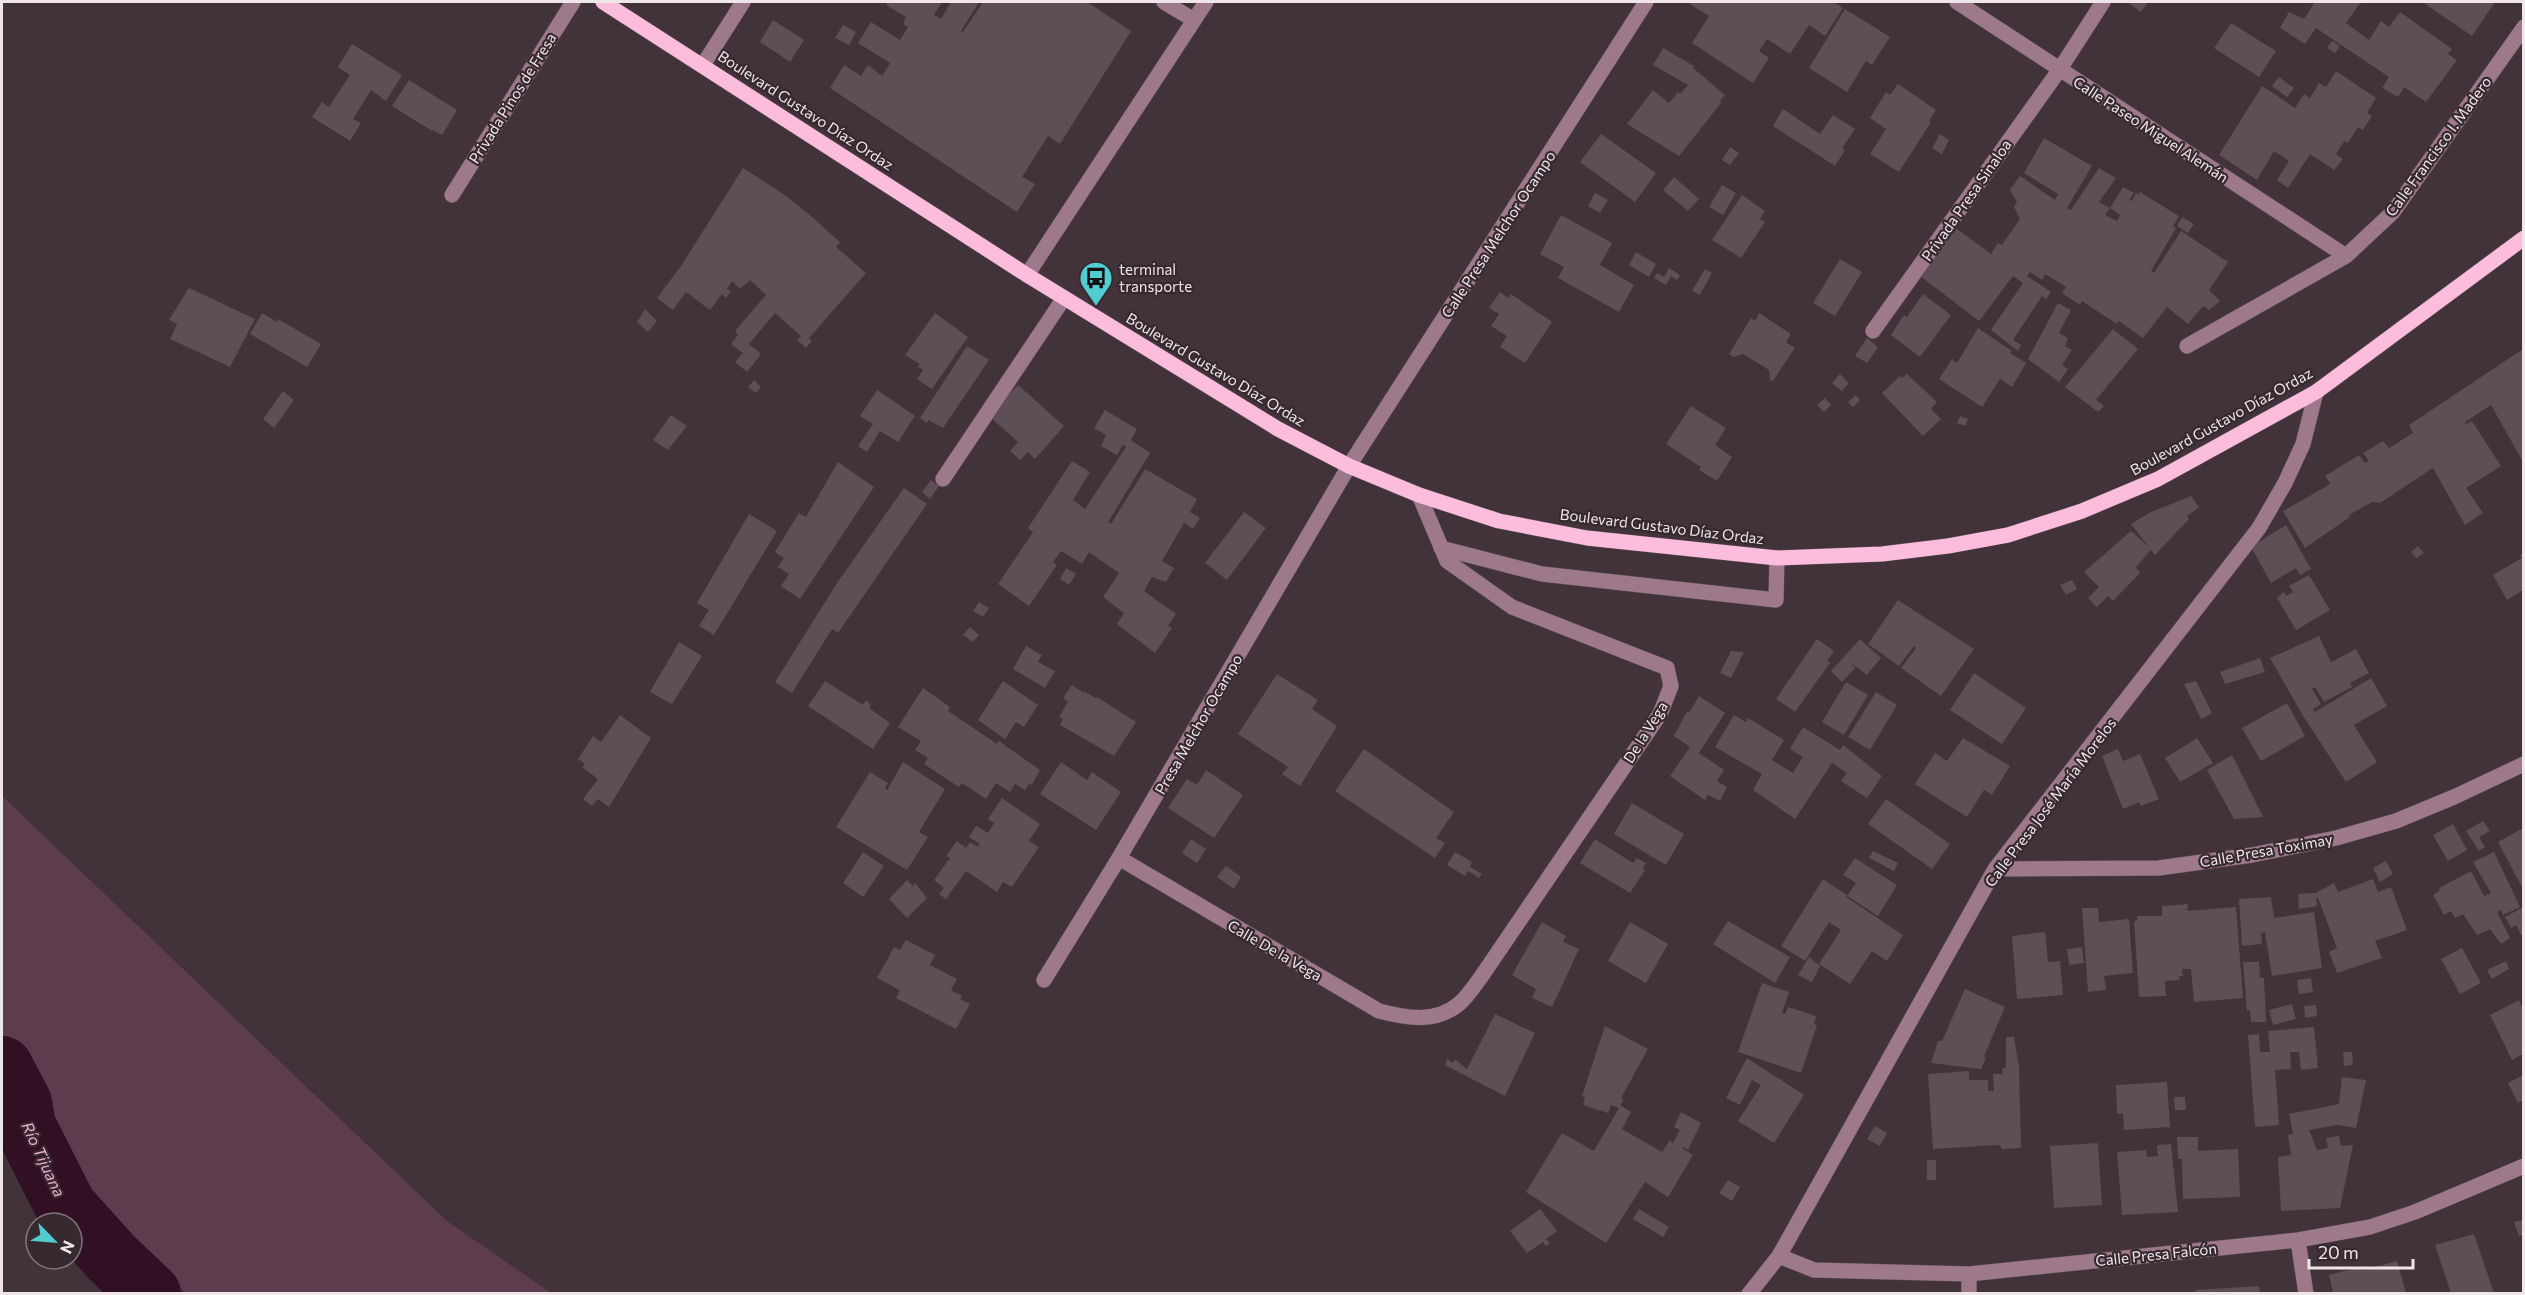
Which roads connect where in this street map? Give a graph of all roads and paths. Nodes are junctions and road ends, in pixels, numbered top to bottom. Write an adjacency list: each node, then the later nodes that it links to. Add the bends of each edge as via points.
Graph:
1 (573, 2): 13 (street, Privada Pinos de Fresa)
2 (603, 2): 11 (main road, Boulevard Gustavo Díaz Ordaz)
3 (743, 2): 11 (street)
4 (1164, 2): 9 (street)
5 (1206, 2): 9 (street)
6 (1646, 2): 21 (street, Calle Presa Melchor Ocampo)
7 (1957, 2): 12 (street, Calle Paseo Miguel Alemán)
8 (2103, 2): 12 (street, Privada Presa Sinaloa)
9 (1194, 20): 16 (street)
10 (2523, 27): 15 (street, Calle Francisco I. Madero, via 2393,212)
11 (703, 65): 16 (main road, Boulevard Gustavo Díaz Ordaz)
12 (2060, 69): 15 (street, Calle Paseo Miguel Alemán); 18 (street, Privada Presa Sinaloa)
13 (452, 195)
14 (2523, 238): 20 (main road, Boulevard Gustavo Díaz Ordaz)
15 (2346, 256): 19 (street, Calle Francisco I. Madero)
16 (1027, 274): 17 (main road, Boulevard Gustavo Díaz Ordaz)
17 (1064, 298): 21 (main road, Boulevard Gustavo Díaz Ordaz, via 1278,429); 22 (street)
18 (1873, 331)
19 (2187, 346)
20 (2316, 392): 25 (main road, Boulevard Gustavo Díaz Ordaz, via 2158,479 2082,511 2008,535 1882,554); 28 (street, Calle Presa José María Morelos, via 2303,444 2259,528)
21 (1349, 466): 23 (main road, Boulevard Gustavo Díaz Ordaz); 27 (street, Presa Melchor Ocampo)
22 (943, 478)
23 (1419, 495): 24 (street, De la Vega); 25 (main road, Boulevard Gustavo Díaz Ordaz, via 1499,521 1587,538)
24 (1441, 548): 25 (street, via 1542,574 1776,600); 30 (street, De la Vega, via 1447,561 1512,608 1667,668 1671,686 1660,714 1481,977 1460,1003)
25 (1777, 558)
26 (2523, 764): 28 (street, Calle Presa Toximay, via 2396,821 2325,841 2159,868)
27 (1119, 858): 29 (street, Presa Melchor Ocampo); 30 (street, Calle De la Vega, via 1379,1011 1410,1019)
28 (1995, 869): 33 (street, Calle Presa José María Morelos)
29 (1044, 980)
30 (1438, 1016)
31 (2523, 1166): 32 (street, Calle Presa Falcón, via 2370,1227)
32 (2298, 1240): 34 (street, Calle Presa Falcón); 37 (street)
33 (1779, 1256): 34 (street, Calle Presa Falcón, via 1814,1270); 35 (street, Calle Presa José María Morelos)
34 (1970, 1274): 36 (street)
35 (1749, 1293)
36 (1970, 1293)
37 (2306, 1293)

